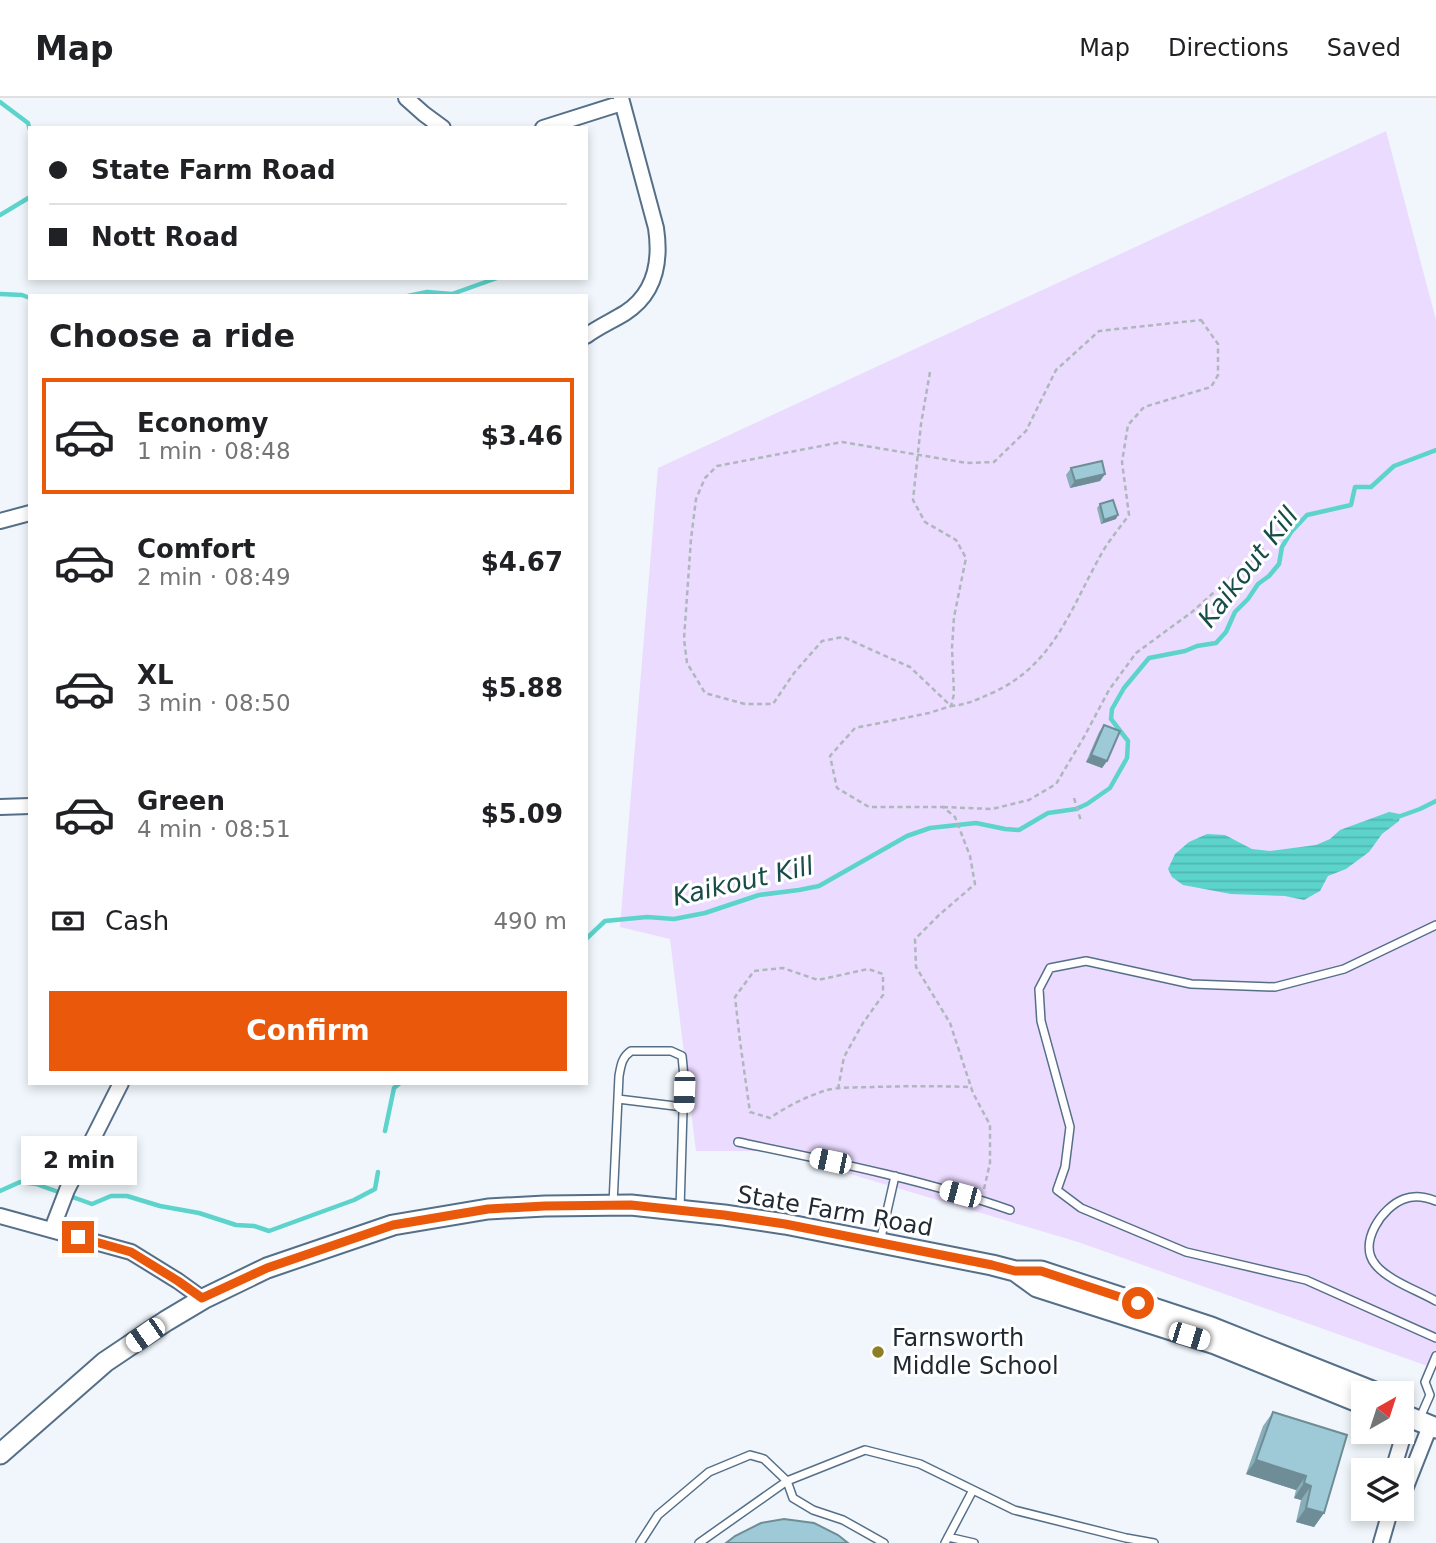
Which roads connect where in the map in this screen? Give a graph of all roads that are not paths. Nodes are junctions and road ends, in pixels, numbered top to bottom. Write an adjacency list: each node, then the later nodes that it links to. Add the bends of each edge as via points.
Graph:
1 (407, 98): 3 (street)
2 (621, 100): 4 (street); 5 (street, via 659,249 651,283 642,297)
3 (440, 126)
4 (548, 126)
5 (588, 335)
6 (28, 514): 7 (street)
7 (0, 521)
8 (28, 806): 9 (street)
9 (0, 807)
10 (1436, 925): 26 (lane, via 1343,969 1275,987 1191,984 1086,961 1050,968 1039,989 1041,1021 1070,1127 1057,1190 1081,1208 1186,1252 1306,1280)
11 (120, 1085): 21 (street)
12 (618, 1099): 13 (lane); 13 (lane, via 626,1054 671,1051 682,1056); 17 (lane)
13 (683, 1107): 18 (lane)
14 (738, 1142): 15 (lane)
15 (895, 1177): 19 (lane); 22 (lane)
16 (1436, 1201): 25 (lane, via 1407,1197 1392,1205 1372,1230 1368,1251 1375,1265 1389,1276)
17 (613, 1205): 18 (main road, State Farm Road); 24 (main road, State Farm Road, via 488,1209 393,1225 267,1268)
18 (680, 1210): 22 (main road, State Farm Road)
19 (1010, 1210)
20 (0, 1216): 21 (street)
21 (52, 1229): 24 (street, via 131,1252)
22 (880, 1243): 23 (main road, State Farm Road)
23 (1015, 1271): 28 (main road, State Farm Road, via 1041,1271 1211,1327); 30 (main road, State Farm Road, via 1037,1287 1215,1344)
24 (202, 1298): 32 (main road, State Farm Road, via 105,1362)
25 (1436, 1301)
26 (1436, 1338)
27 (1436, 1356): 29 (lane, via 1425,1382)
28 (1351, 1383)
29 (1433, 1394): 31 (lane)
30 (1351, 1399)
31 (1419, 1421): 33 (street); 34 (street)
32 (0, 1454)
33 (1399, 1458)
34 (1411, 1458)
35 (788, 1481): 36 (lane, via 865,1450 919,1464); 39 (lane, via 765,1459 750,1455 709,1472 658,1515); 40 (lane); 41 (lane, via 793,1498)
36 (973, 1490): 38 (lane); 43 (lane, via 1014,1510)
37 (1387, 1521): 44 (street)
38 (947, 1540): 42 (lane)
39 (640, 1543)
40 (699, 1543)
41 (884, 1543)
42 (974, 1543)
43 (1154, 1543)
44 (1381, 1543)

